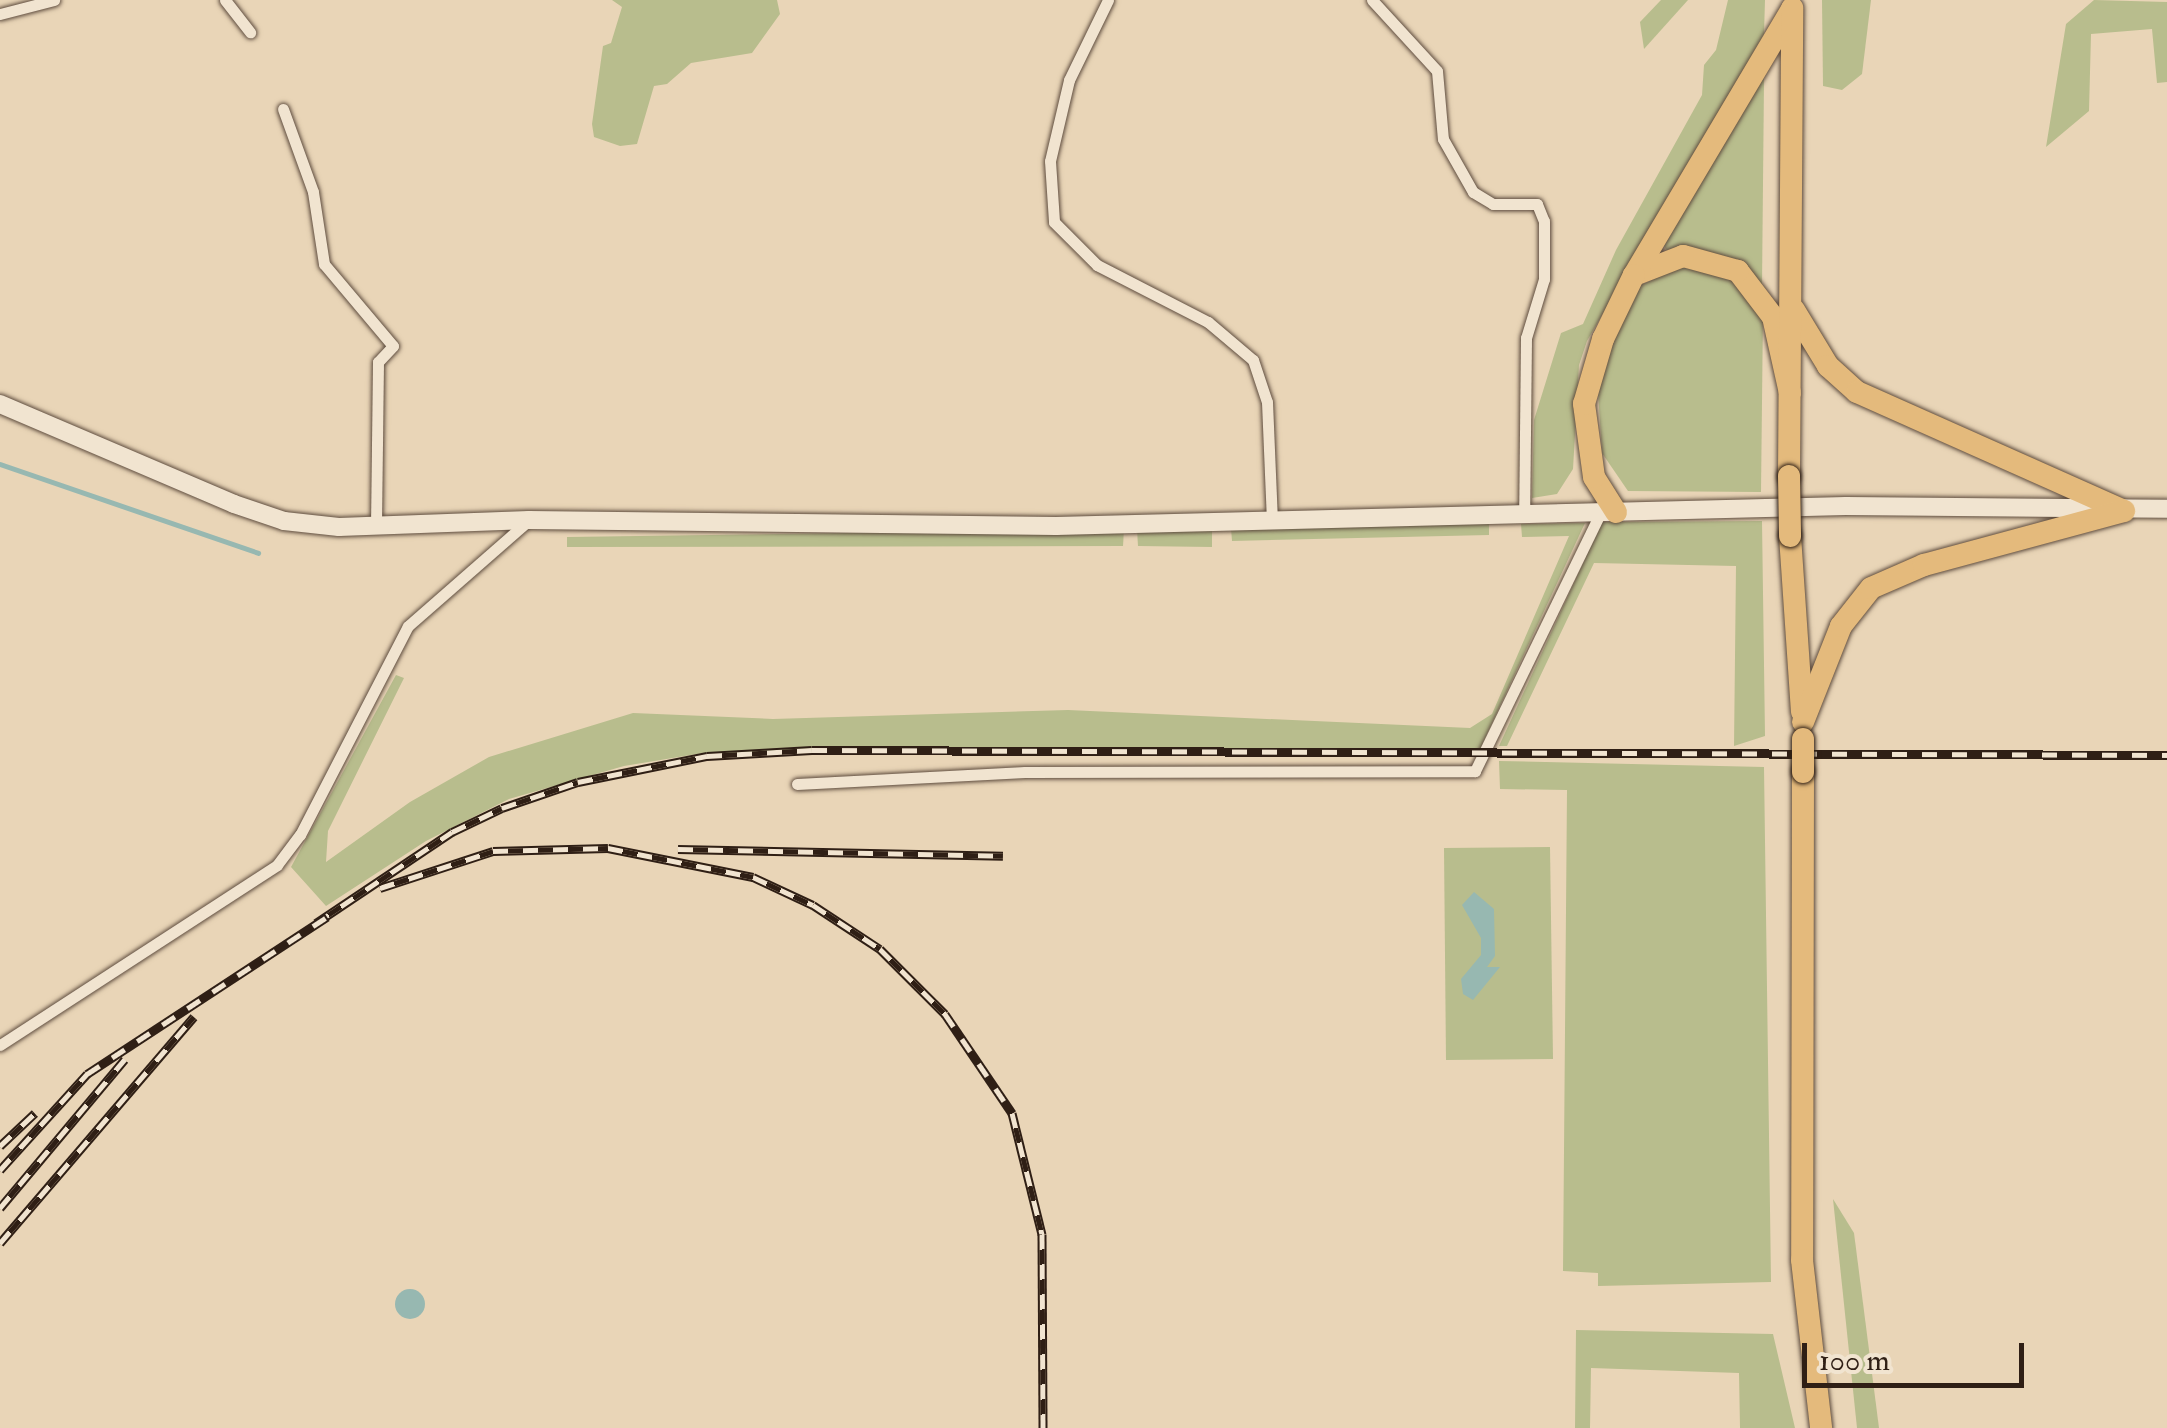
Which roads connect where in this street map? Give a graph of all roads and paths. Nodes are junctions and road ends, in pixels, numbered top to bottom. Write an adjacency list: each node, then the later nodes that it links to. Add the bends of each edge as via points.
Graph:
1 (54, 0): 6 (street)
2 (225, 0): 7 (street)
3 (1108, 0): 18 (street, via 1068,80 1050,161 1054,222 1097,265 1208,322 1253,360 1267,402)
4 (1372, 0): 16 (street, via 1436,71 1443,139 1473,192 1493,204 1537,204 1544,220 1544,279 1526,338)
5 (1792, 5): 9 (highway); 10 (highway)
6 (0, 14)
7 (250, 32)
8 (283, 110): 19 (street, via 313,192 324,264 394,346 378,362)
9 (1634, 275): 11 (highway, via 1683,256 1738,271 1772,317); 15 (highway, via 1603,340 1584,404 1594,477)
10 (1793, 308): 11 (highway); 14 (highway, via 1828,366 1857,392)
11 (1790, 393): 20 (highway, bridge, via 1790,536)
12 (0, 404): 19 (street, via 265,515 314,525)
13 (2167, 509): 14 (street)
14 (2124, 511): 15 (street, via 1846,506); 20 (highway, via 1924,565 1871,588 1841,626)
15 (1608, 513): 16 (street); 21 (street, via 1475,771 1025,772)
16 (1524, 517): 18 (street)
17 (529, 520): 18 (street); 19 (street); 22 (street, via 408,626 300,835 277,865)
18 (1272, 523)
19 (376, 525)
20 (1803, 731): 23 (highway, bridge, via 1802,1260)
21 (796, 784)
22 (0, 1045)
23 (1820, 1428)

